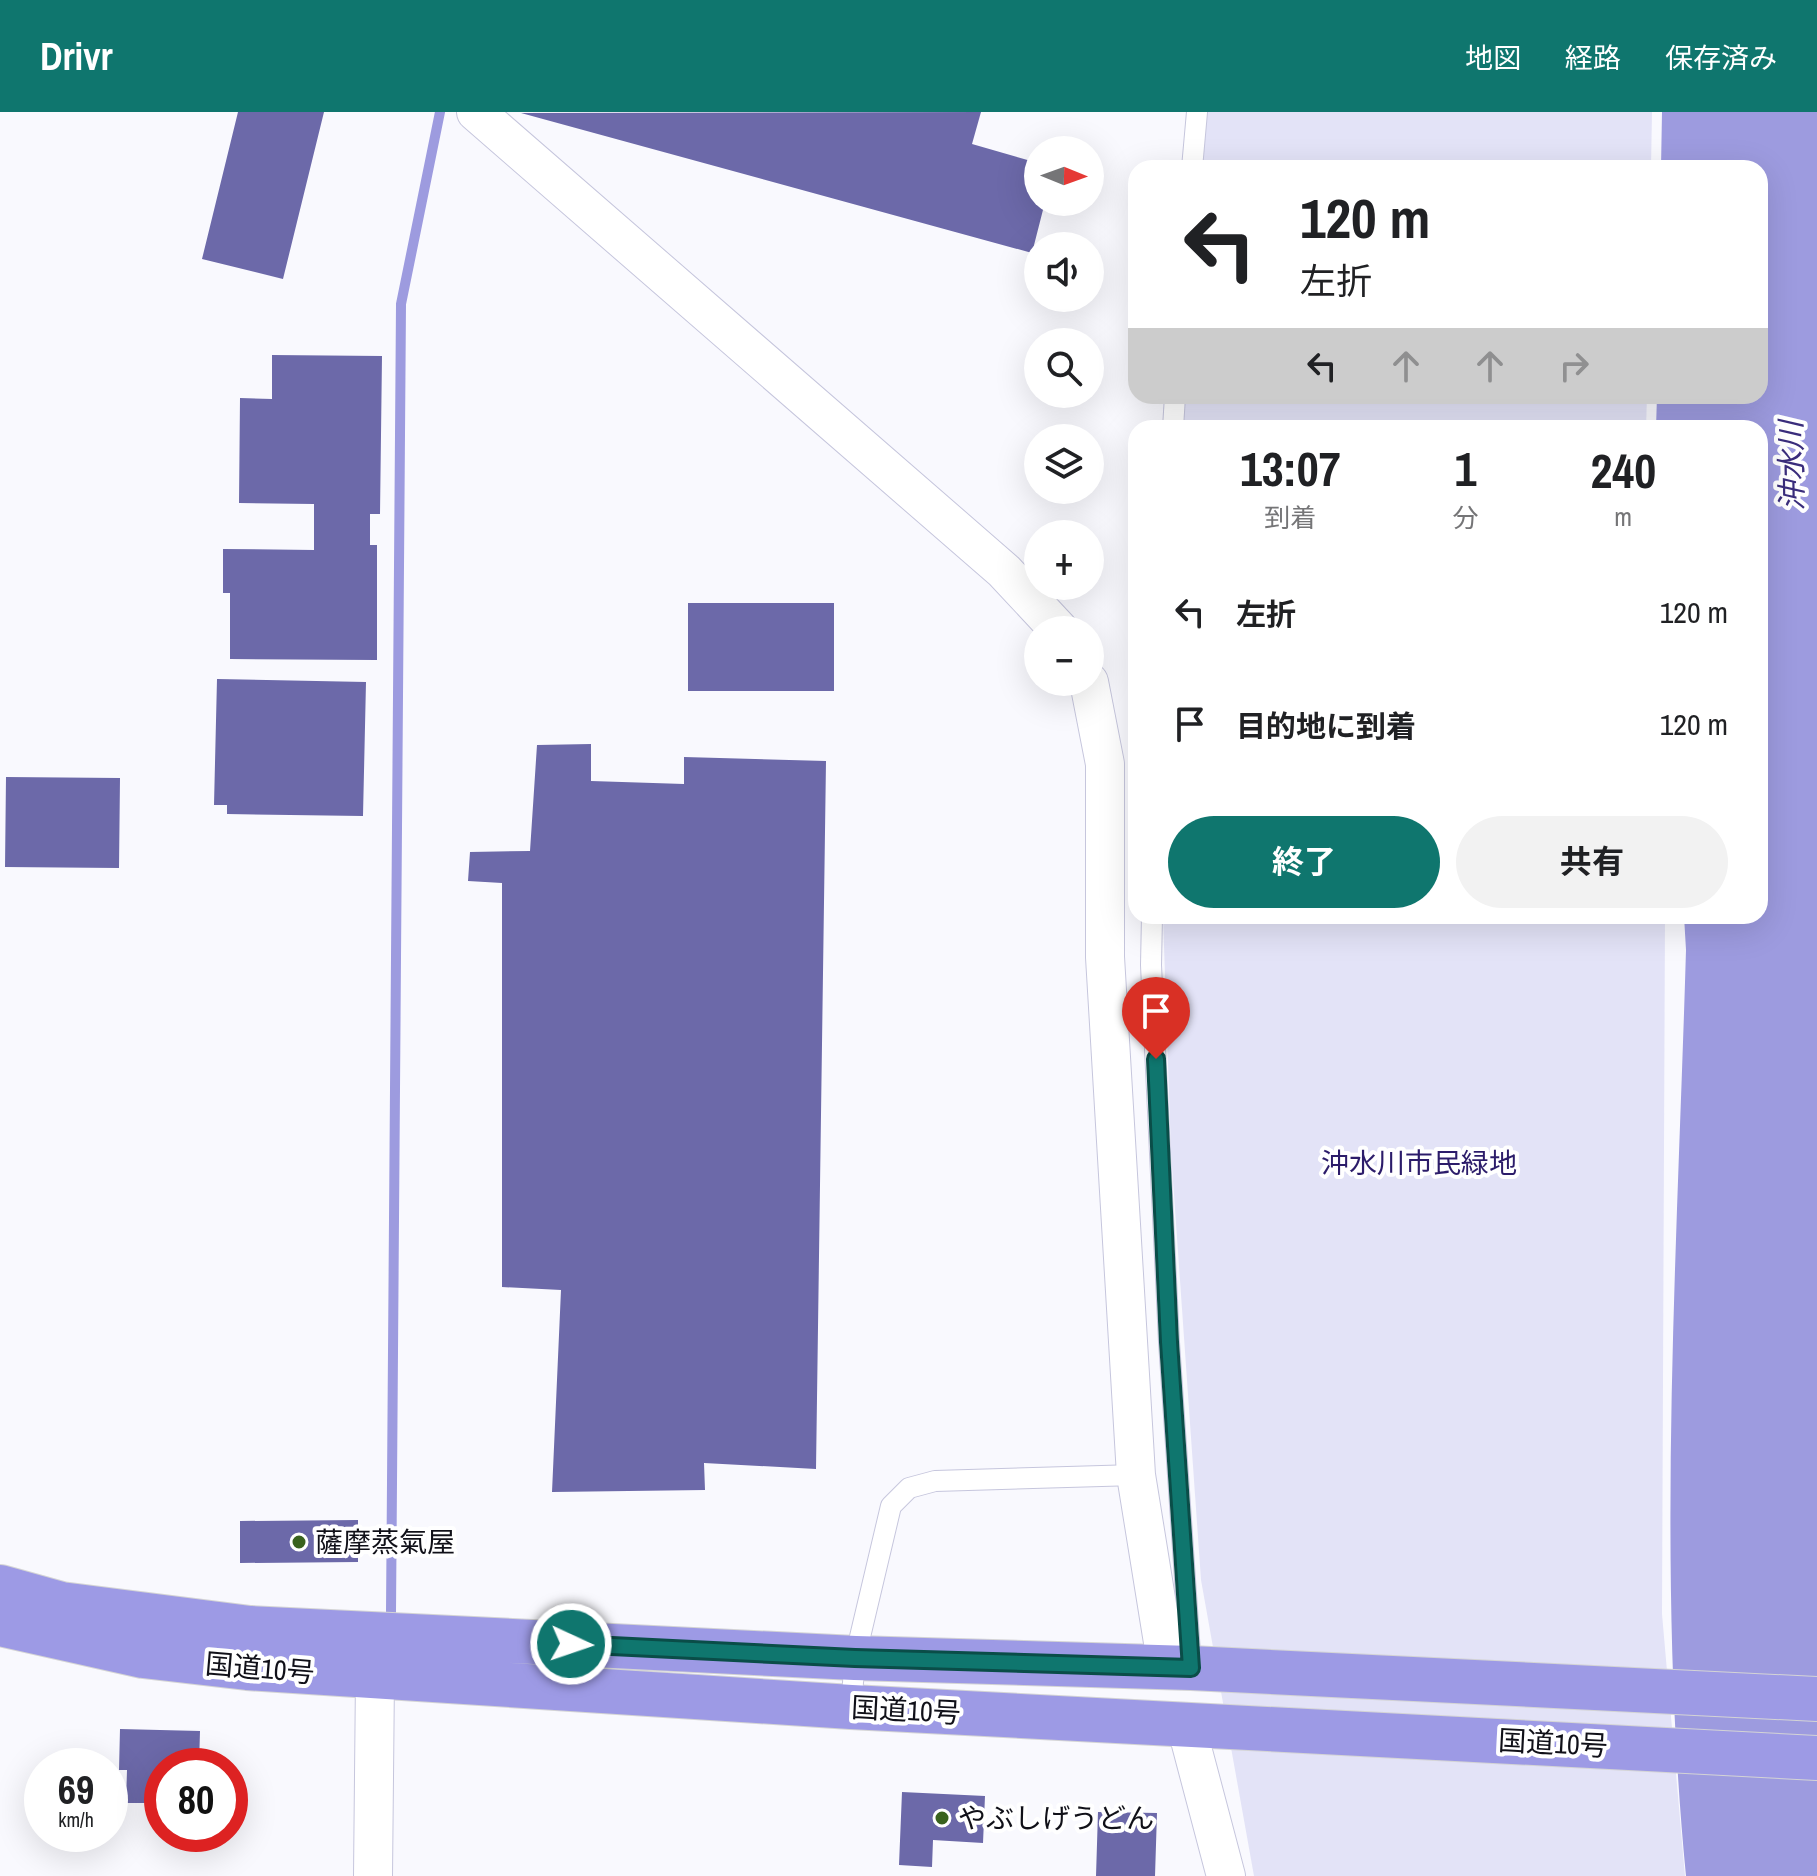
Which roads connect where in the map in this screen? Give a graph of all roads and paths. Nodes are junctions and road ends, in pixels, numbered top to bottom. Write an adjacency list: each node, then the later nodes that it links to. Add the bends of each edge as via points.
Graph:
1 (476, 112): 4 (street, via 1004,571)
2 (1197, 112): 3 (lane)
3 (1193, 160)
4 (1046, 616)
5 (1092, 696): 7 (street, via 1105,764 1105,957)
6 (1152, 924): 11 (lane, via 1169,1342)
7 (1136, 1475): 10 (lane, via 935,1481 909,1488 891,1506); 11 (street)
8 (0, 1587): 10 (highway, 国道10号, via 61,1604 250,1628)
9 (0, 1624): 12 (highway, 国道10号, via 143,1656)
10 (855, 1658): 11 (highway, 国道10号); 14 (lane)
11 (1195, 1669): 13 (highway, 国道10号)
12 (375, 1677): 14 (highway, 国道10号); 17 (street)
13 (1817, 1699)
14 (851, 1707): 15 (highway, 国道10号)
15 (1207, 1725): 16 (highway, 国道10号); 18 (street)
16 (1817, 1758)
17 (373, 1876)
18 (1226, 1876)

